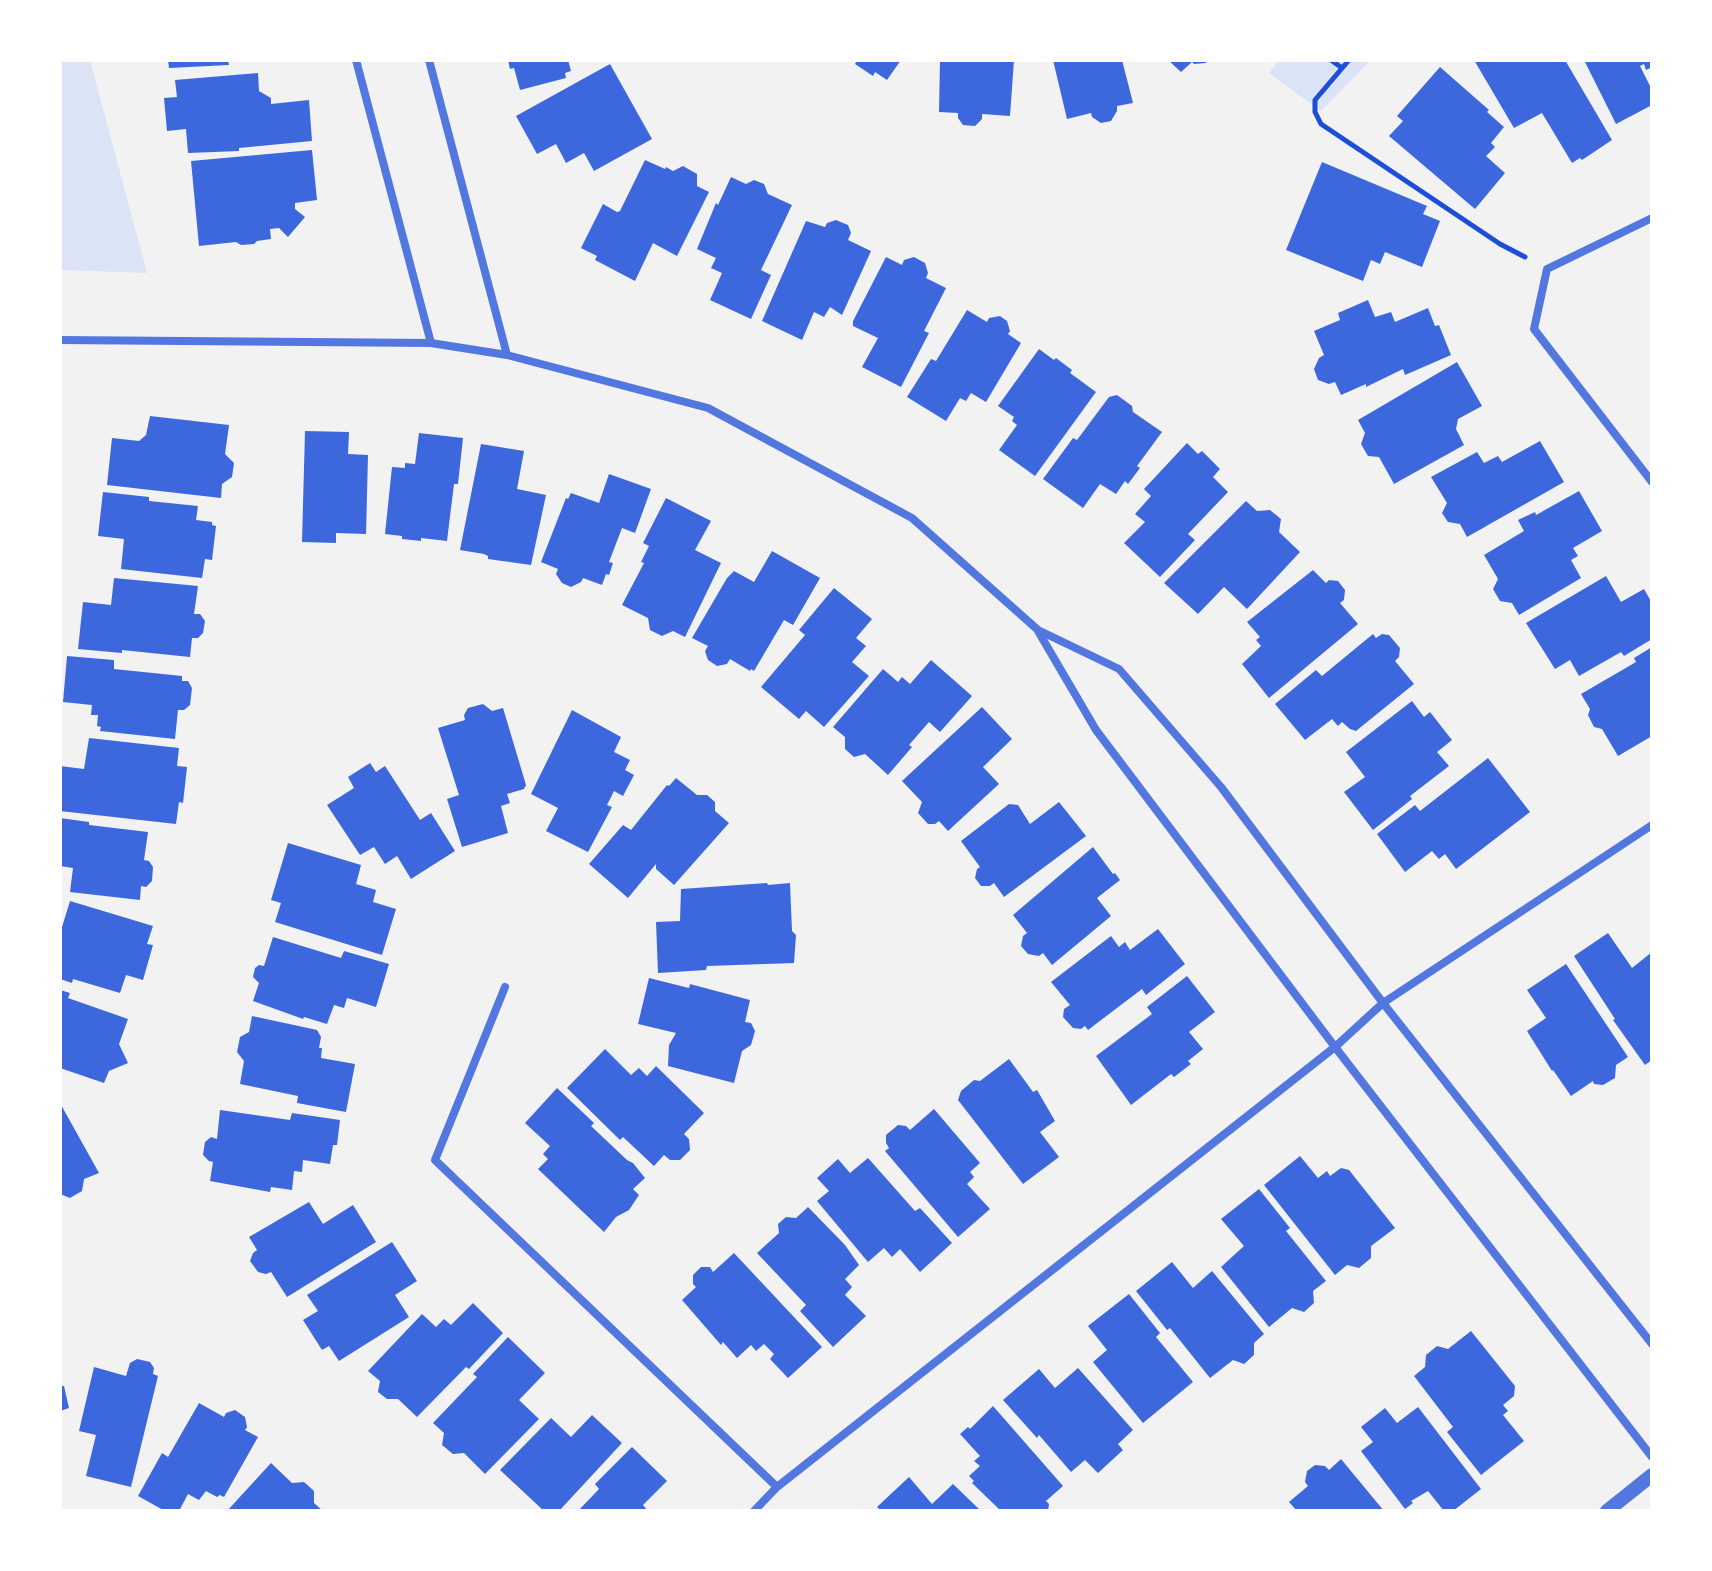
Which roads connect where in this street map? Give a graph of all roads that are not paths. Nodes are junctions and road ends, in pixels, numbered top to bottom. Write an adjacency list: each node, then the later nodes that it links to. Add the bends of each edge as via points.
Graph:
1 (356, 60): 5 (street)
2 (429, 60): 6 (street)
3 (1652, 218): 7 (street, via 1547,269 1534,329)
4 (60, 340): 5 (street)
5 (431, 343): 6 (street)
6 (507, 355): 8 (street, via 708,408 912,518)
7 (1652, 482)
8 (1038, 630): 11 (street, via 1119,669 1221,787); 12 (street, via 1096,730)
9 (1652, 825): 11 (street)
10 (505, 987): 16 (street, via 435,1160)
11 (1383, 1003): 12 (street); 13 (street)
12 (1335, 1047): 14 (street); 16 (street)
13 (1652, 1344)
14 (1652, 1457)
15 (1652, 1475): 18 (street)
16 (777, 1487): 17 (street)
17 (754, 1511)
18 (1607, 1511)

